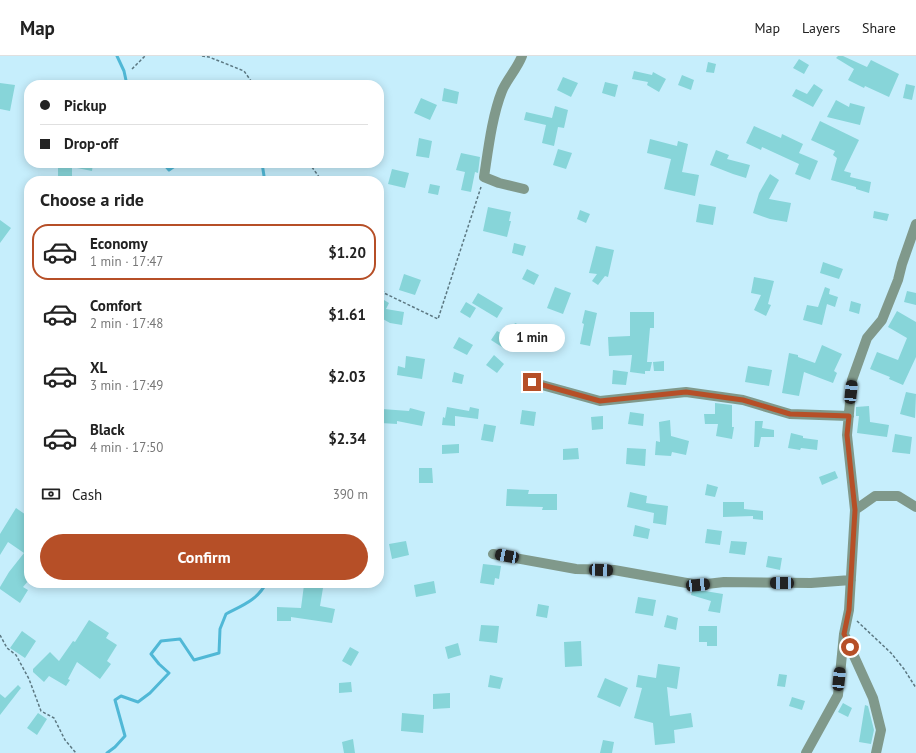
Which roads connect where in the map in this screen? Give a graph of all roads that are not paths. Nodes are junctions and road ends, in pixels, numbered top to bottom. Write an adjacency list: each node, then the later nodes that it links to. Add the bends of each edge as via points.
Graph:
1 (522, 56): 2 (street, via 502,91 484,177)
2 (524, 189)
3 (916, 224): 5 (street, via 882,320 867,338 852,380)
4 (532, 382): 5 (street, via 600,401 686,392 743,400 790,414)
5 (849, 416): 7 (street, via 847,435)
6 (916, 507): 7 (street, via 898,496 875,496)
7 (855, 510): 9 (street)
8 (493, 554): 9 (street, via 576,569 614,570 698,585 724,582 811,583)
9 (851, 580): 10 (street)
10 (844, 634): 11 (street, via 838,694); 12 (street, via 873,698 881,730)
11 (806, 753)
12 (876, 753)

